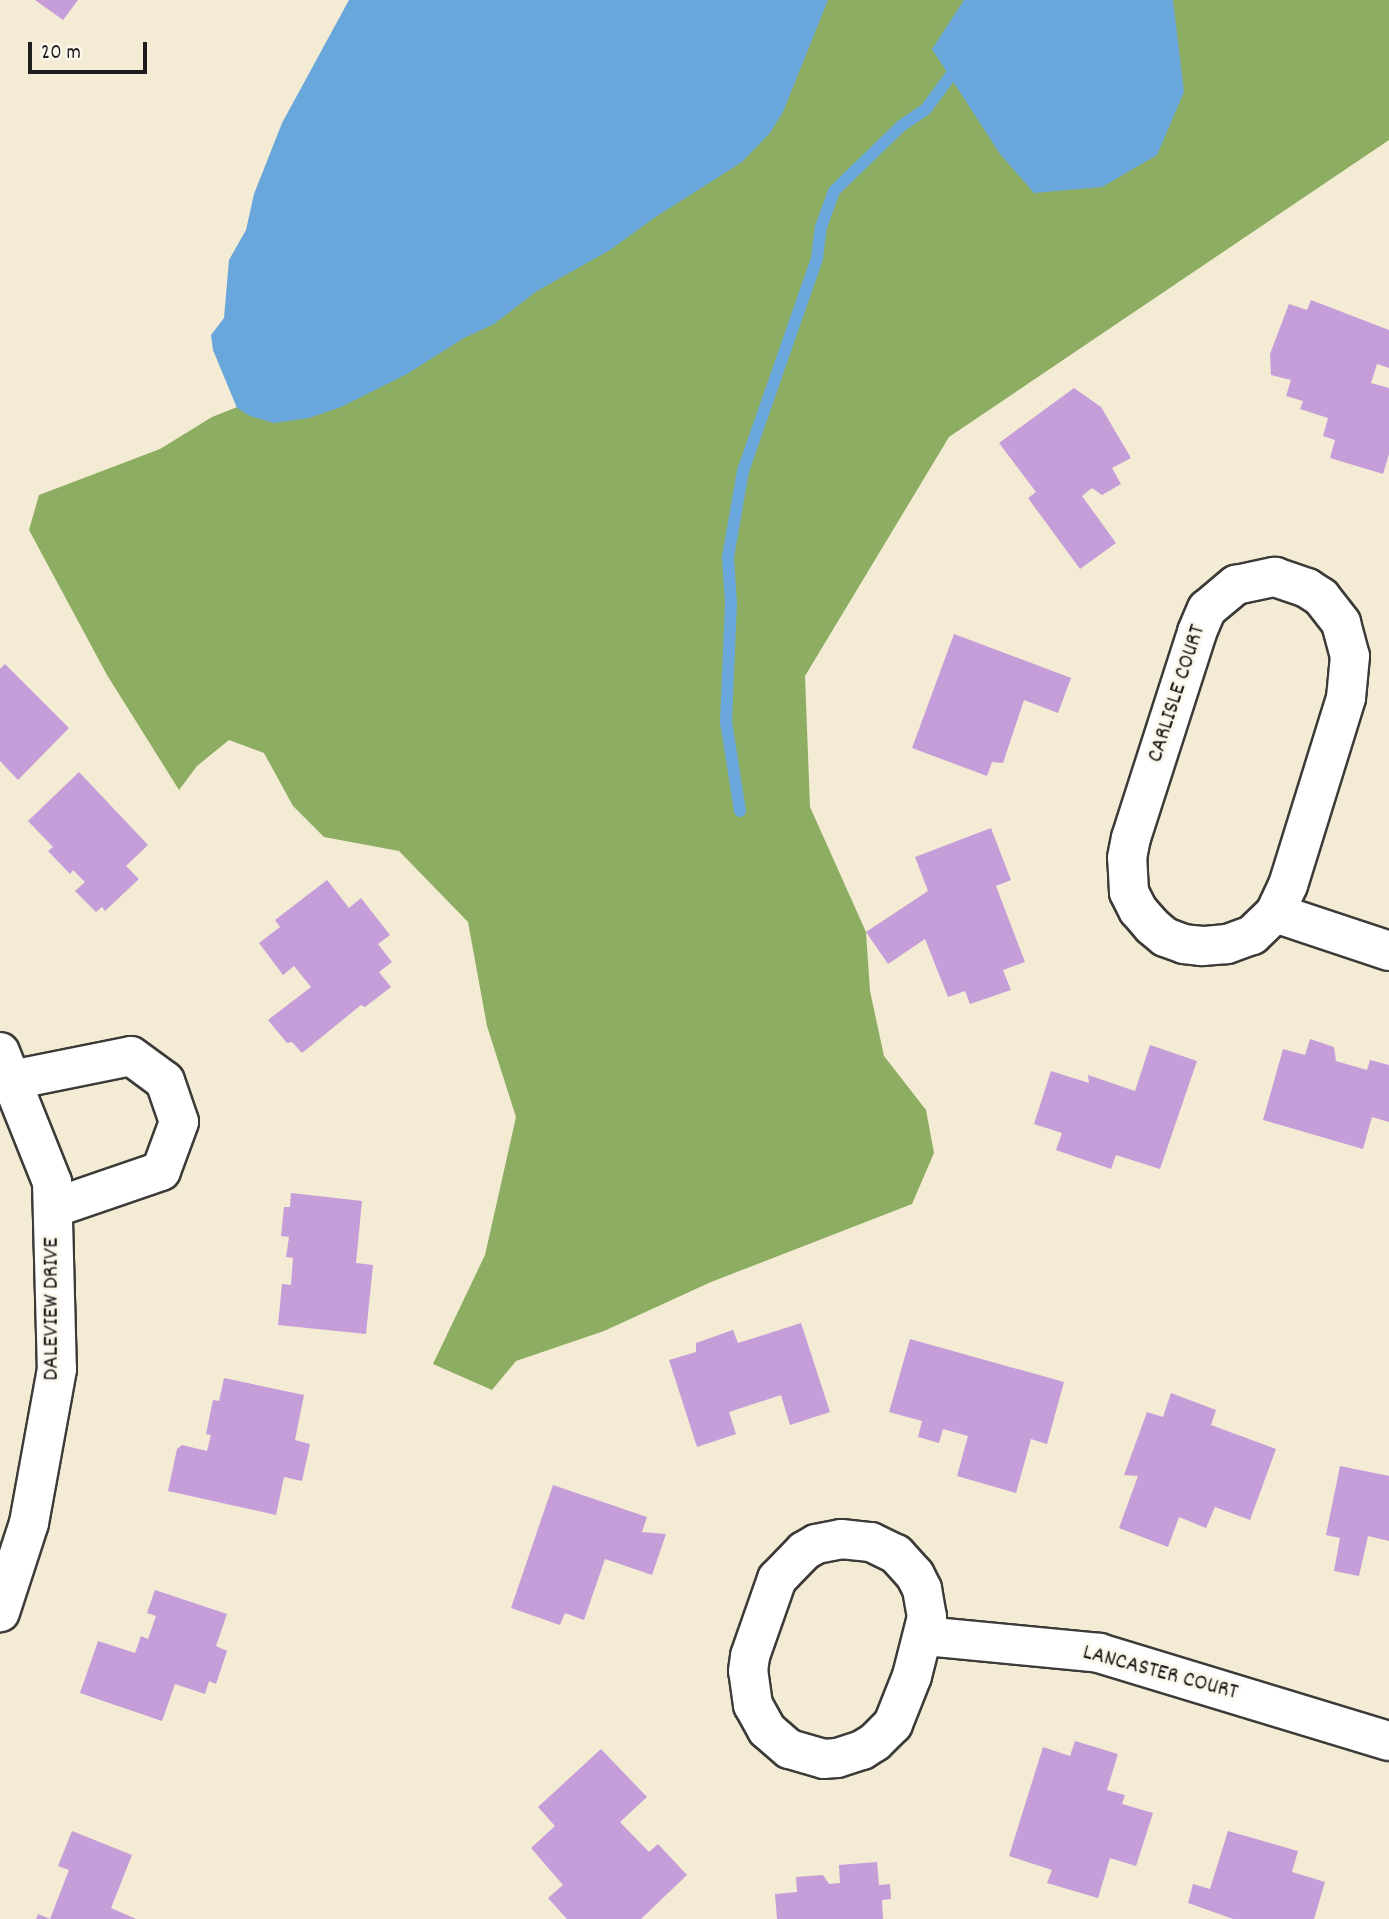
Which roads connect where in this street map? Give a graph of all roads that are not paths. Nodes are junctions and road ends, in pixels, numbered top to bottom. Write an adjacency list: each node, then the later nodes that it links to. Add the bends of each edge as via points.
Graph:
1 (1275, 913): 1 (street, CARLISLE COURT, via 1288,886 1346,698 1350,656 1341,623 1321,597 1275,577 1236,585 1207,609 1126,858 1129,892 1138,910 1165,937 1184,944 1227,944 1252,935); 2 (street)
2 (1389, 951)
3 (8, 1088): 4 (street, DALEVIEW DRIVE, via 52,1182); 4 (street, via 131,1056 165,1081 179,1122 161,1171)
4 (53, 1208): 5 (street, DALEVIEW DRIVE, via 57,1369 29,1523)
5 (0, 1612)
6 (924, 1636): 6 (street, via 927,1617 922,1589 896,1554 855,1539 816,1544 786,1566 767,1602 750,1656 752,1705 778,1742 799,1754 837,1758 862,1750 875,1742 901,1710); 7 (street, LANCASTER COURT, via 1099,1653)
7 (1389, 1741)

